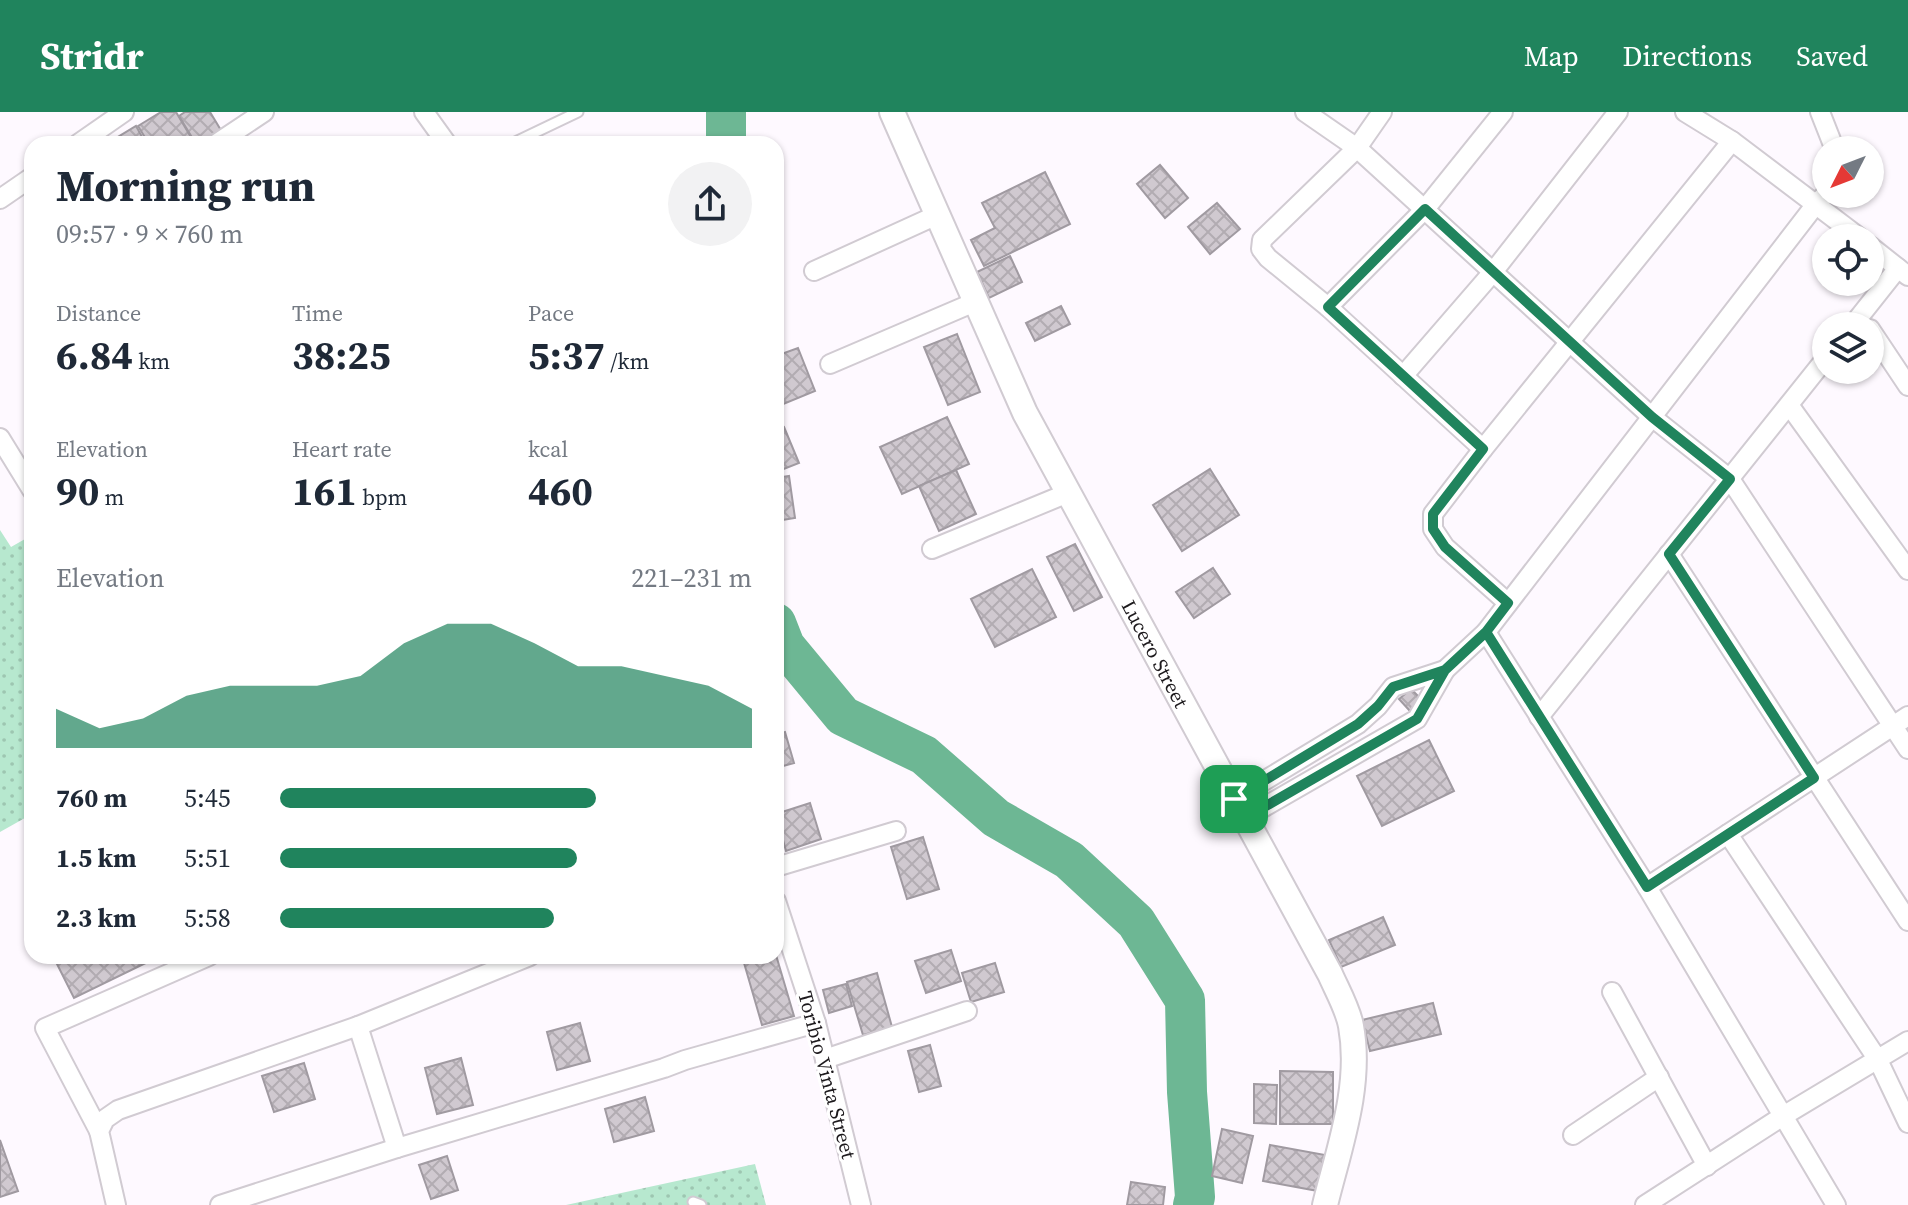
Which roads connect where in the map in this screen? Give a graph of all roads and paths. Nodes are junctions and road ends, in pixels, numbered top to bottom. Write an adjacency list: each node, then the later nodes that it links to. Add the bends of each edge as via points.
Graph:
1 (124, 112): 12 (street)
2 (264, 112): 13 (street)
3 (424, 112): 14 (street)
4 (578, 112): 15 (lane)
5 (892, 112): 25 (street, Lucero Street)
6 (1305, 112): 18 (street)
7 (1382, 112): 18 (street)
8 (1503, 112): 24 (street)
9 (1618, 112): 29 (street)
10 (1685, 112): 17 (street)
11 (1820, 112): 16 (street)
12 (90, 136)
13 (228, 136)
14 (441, 136)
15 (528, 136)
16 (1829, 136)
17 (1732, 141): 20 (street); 34 (street)
18 (1357, 148): 24 (street); 32 (street, via 1262,240 1268,258)
19 (24, 182): 21 (street)
20 (1812, 193)
21 (0, 199)
22 (1814, 208): 41 (street)
23 (1830, 208): 26 (street)
24 (1425, 209): 29 (street); 32 (street)
25 (937, 215): 28 (street); 31 (street, Lucero Street)
26 (1846, 224)
27 (1884, 257): 30 (street)
28 (814, 271)
29 (1493, 272): 34 (street); 37 (street)
30 (1903, 272): 33 (street)
31 (975, 302): 36 (street); 46 (street, Lucero Street)
32 (1328, 307): 37 (street)
33 (1871, 312)
34 (1570, 342): 41 (street); 43 (street)
35 (1884, 354): 39 (street)
36 (830, 364)
37 (1403, 376): 43 (street)
38 (1812, 376): 40 (street)
39 (1908, 386)
40 (1789, 405): 45 (street); 49 (street)
41 (1652, 417): 45 (street); 50 (street)
42 (0, 438): 44 (street)
43 (1483, 449): 50 (street, via 1433,514 1433,529 1445,547)
44 (24, 477)
45 (1730, 479): 48 (street); 55 (street)
46 (1068, 493): 47 (street); 59 (street, Lucero Street)
47 (932, 549)
48 (1669, 554): 54 (street); 58 (street)
49 (1908, 570)
50 (1508, 603): 51 (street)
51 (1486, 632): 52 (street); 54 (street)
52 (1445, 670): 53 (street, via 1393,687); 56 (street, via 1417,719)
53 (1378, 706): 56 (street); 59 (street)
54 (1539, 717): 63 (street)
55 (1900, 721): 57 (street); 58 (street)
56 (1395, 732): 59 (street)
57 (1908, 749)
58 (1814, 778): 61 (street); 64 (street)
59 (1239, 809): 85 (street, Lucero Street, via 1330,974 1351,1024 1354,1068)
60 (896, 831): 62 (street)
61 (1728, 834): 63 (street); 74 (street)
62 (784, 865)
63 (1647, 887): 76 (street)
64 (1908, 921)
65 (784, 925): 70 (street, Toribio Vinta Street)
66 (191, 964): 78 (street, via 45,1028)
67 (510, 964): 71 (street)
68 (1612, 992): 75 (street)
69 (967, 1011): 73 (street)
70 (816, 1023): 73 (street, Toribio Vinta Street); 80 (street)
71 (358, 1026): 78 (street, via 118,1110); 80 (street)
72 (1908, 1041): 74 (street)
73 (825, 1059): 84 (street, Toribio Vinta Street)
74 (1878, 1060): 76 (street); 77 (street)
75 (1659, 1077): 79 (street); 81 (street)
76 (1783, 1116): 81 (street); 87 (street)
77 (1908, 1123)
78 (99, 1131): 82 (street)
79 (1573, 1135)
80 (397, 1148): 83 (street)
81 (1707, 1166): 86 (street)
82 (116, 1205)
83 (220, 1205)
84 (861, 1205)
85 (1325, 1205)
86 (1645, 1205)
87 (1836, 1205)

